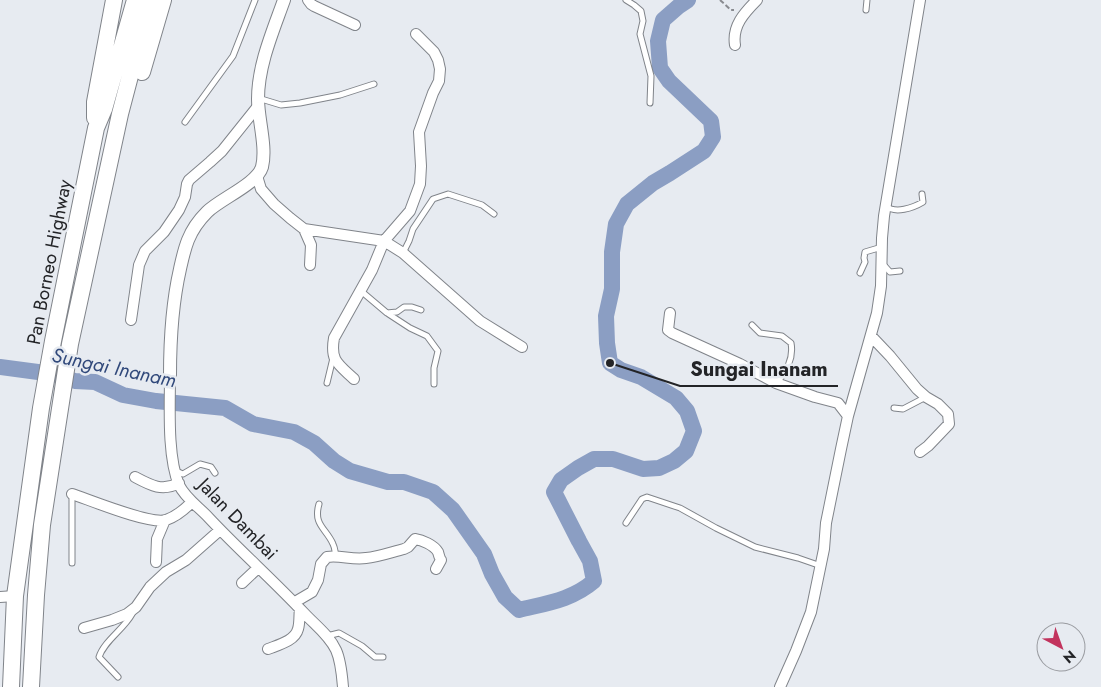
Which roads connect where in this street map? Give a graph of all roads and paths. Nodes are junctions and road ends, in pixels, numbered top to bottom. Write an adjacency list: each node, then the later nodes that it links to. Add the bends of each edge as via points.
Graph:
1 (114, 0): 23 (highway, via 95,102)
2 (135, 0): 21 (highway, Pan Borneo Highway)
3 (150, 0): 21 (highway, Pan Borneo Highway)
4 (163, 0): 21 (highway, via 135,96)
5 (255, 0): 22 (lane, via 233,56)
6 (284, 0): 19 (street, via 261,70)
7 (308, 0): 15 (street)
8 (626, 0): 20 (lane, via 641,11 644,22 640,34 651,76)
9 (720, 0): 13 (path)
10 (757, 0): 17 (street, via 738,23)
11 (867, 0): 14 (lane)
12 (920, 0): 26 (street)
13 (731, 10)
14 (866, 10)
15 (355, 25)
16 (416, 34): 29 (street, via 438,60 439,81 419,132 420,184 410,211)
17 (734, 45)
18 (374, 84): 19 (lane, via 300,103)
19 (258, 102): 24 (street, via 262,167); 40 (street, via 222,151 189,180 179,210 145,251 139,265)
20 (650, 103)
21 (114, 115): 23 (highway, Pan Borneo Highway); 80 (highway, Pan Borneo Highway, via 70,344 42,525)
22 (186, 122)
23 (96, 128): 71 (highway, Pan Borneo Highway, via 53,341)
24 (257, 176): 28 (street, via 274,204); 45 (street, Jalan Dambai, via 208,212 188,239 177,283 170,341)
25 (922, 194): 26 (lane, via 923,202 918,205 898,210)
26 (886, 206): 30 (street)
27 (494, 214): 31 (lane, via 482,205 448,194 433,199 412,229)
28 (304, 229): 29 (street); 33 (street, via 311,245)
29 (384, 241): 31 (street); 36 (street)
30 (882, 246): 32 (street); 35 (lane, via 865,252)
31 (403, 252): 43 (street, via 480,321)
32 (882, 262): 34 (lane, via 890,272); 42 (street, via 878,314)
33 (310, 265)
34 (900, 271)
35 (860, 273)
36 (360, 291): 38 (lane); 44 (street, via 334,338)
37 (421, 310): 38 (lane, via 404,307)
38 (387, 313): 49 (lane, via 427,336 438,351)
39 (670, 313): 48 (street, via 668,330 672,333)
40 (131, 320)
41 (752, 325): 48 (lane, via 760,333 782,336 790,343 791,359 786,372)
42 (871, 336): 50 (street); 52 (street)
43 (522, 347)
44 (333, 358): 46 (street); 47 (lane)
45 (170, 375): 54 (street, Jalan Dambai, via 170,426)
46 (354, 378)
47 (326, 383)
48 (776, 383): 52 (street, via 838,403)
49 (434, 384)
50 (926, 397): 51 (lane, via 903,409); 53 (street, via 948,414 949,424)
51 (894, 408)
52 (848, 416): 67 (street, via 826,522)
53 (920, 452)
54 (175, 470): 55 (lane, via 183,474 200,464 211,467); 57 (street, Jalan Dambai)
55 (215, 473)
56 (135, 477): 57 (street, via 155,487)
57 (179, 483): 59 (street, Jalan Dambai)
58 (72, 494): 61 (street, via 136,516); 66 (lane)
59 (192, 502): 61 (street); 63 (street, Jalan Dambai)
60 (319, 504): 64 (lane, via 317,512 321,527 334,545)
61 (165, 520): 65 (street, via 157,539)
62 (626, 523): 67 (lane, via 642,499 647,497 680,508 755,547)
63 (220, 530): 68 (street, Jalan Dambai); 73 (street, via 186,560 166,572)
64 (336, 556): 69 (street, via 366,558 404,549 419,539 438,552 441,560); 72 (street, via 327,557 312,592)
65 (156, 562)
66 (72, 563)
67 (821, 566): 82 (street, via 811,612)
68 (258, 568): 70 (street); 72 (street, Jalan Dambai)
69 (436, 569)
70 (242, 583)
71 (8, 597): 79 (highway, Pan Borneo Highway)
72 (297, 606): 75 (street, Jalan Dambai); 76 (street, via 298,631 292,638)
73 (136, 607): 74 (street, via 127,614); 78 (lane, via 99,657)
74 (84, 628)
75 (326, 636): 77 (lane, via 339,633 375,657); 81 (street, Jalan Dambai, via 336,648)
76 (268, 649)
77 (383, 657)
78 (118, 677)
79 (11, 687)
80 (31, 687)
81 (343, 687)
82 (780, 687)

